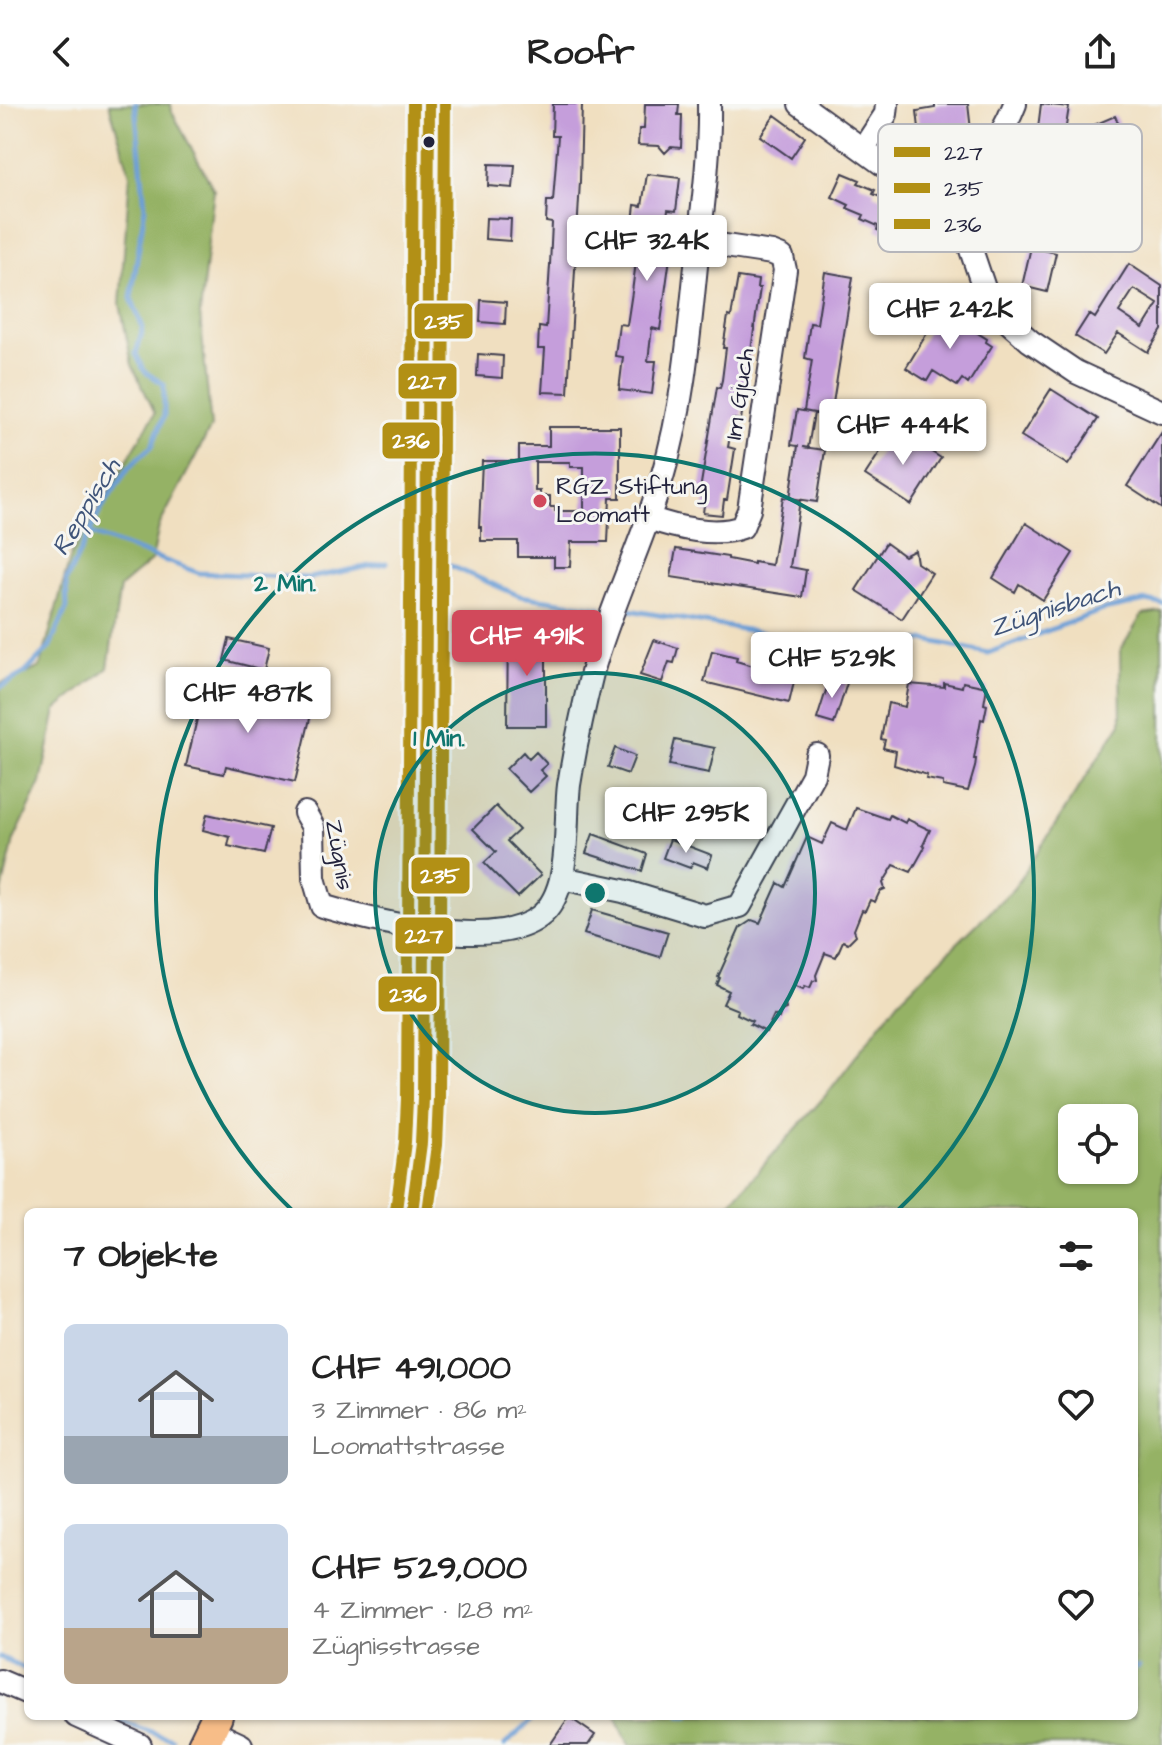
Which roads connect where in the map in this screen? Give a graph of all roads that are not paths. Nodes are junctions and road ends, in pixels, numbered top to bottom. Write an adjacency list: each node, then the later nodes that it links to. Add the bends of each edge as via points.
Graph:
1 (429, 104): 18 (main road)
2 (709, 104): 11 (street, via 710,151)
3 (800, 104): 9 (street)
4 (887, 104): 6 (street)
5 (1015, 104): 7 (street)
6 (879, 124)
7 (1007, 124)
8 (878, 126): 9 (street)
9 (863, 149): 10 (street)
10 (878, 160)
11 (699, 242): 14 (street, via 677,420); 14 (street, Im Gjuch, via 772,253 782,257 785,270 749,510 742,527 728,533)
12 (972, 252): 13 (street, via 988,300 1030,341 1076,372)
13 (1162, 412)
14 (649, 518): 17 (street, via 592,674 569,786)
15 (817, 755): 17 (street, via 813,775 740,906 705,916)
16 (305, 813): 18 (street, Zügnis, via 313,827 314,878 322,906)
17 (562, 878): 18 (street, via 540,917 515,929)
18 (423, 930): 19 (main road, via 423,1099)
19 (413, 1208)
20 (0, 1681): 21 (street)
21 (24, 1691)
22 (85, 1720): 24 (street)
23 (210, 1730): 25 (street)
24 (140, 1745)
25 (241, 1745)

